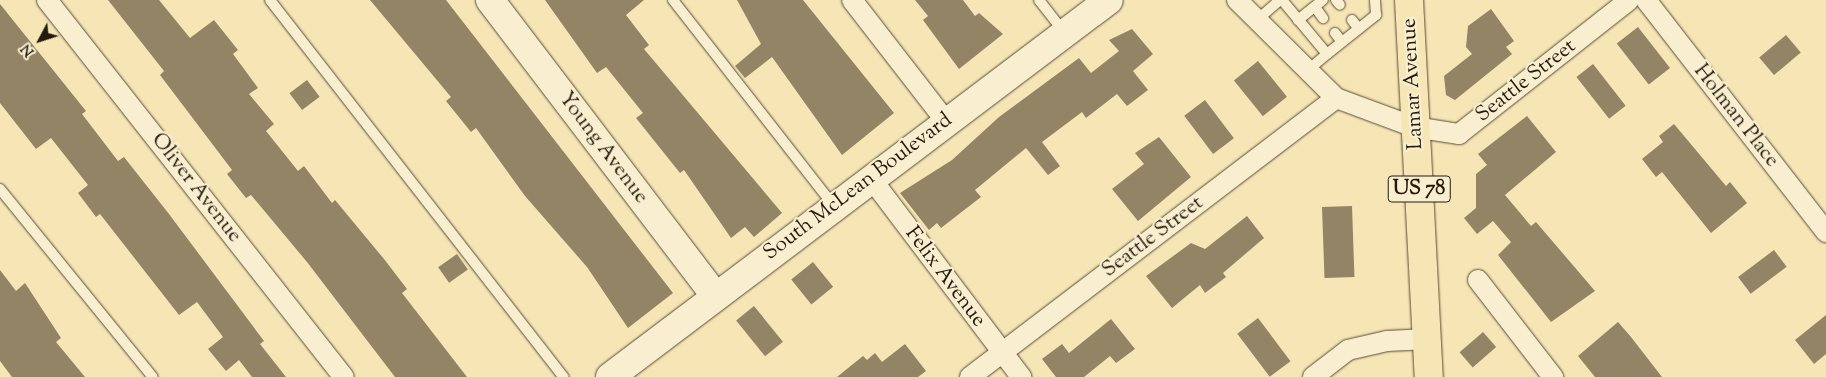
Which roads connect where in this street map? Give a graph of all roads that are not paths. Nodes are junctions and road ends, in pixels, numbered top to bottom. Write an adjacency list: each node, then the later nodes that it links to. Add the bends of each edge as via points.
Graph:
1 (47, 0): 38 (street, Oliver Avenue)
2 (270, 0): 39 (lane)
3 (490, 0): 34 (main road, Young Avenue)
4 (673, 0): 31 (lane)
5 (852, 0): 27 (street)
6 (1039, 0): 21 (lane)
7 (1109, 0): 21 (main road, South McLean Boulevard)
8 (1237, 0): 17 (street)
9 (1281, 0): 17 (lane); 18 (lane)
10 (1323, 0): 15 (lane)
11 (1375, 0): 20 (lane, via 1376,15)
12 (1409, 0): 28 (main road, Lamar Avenue / US 78)
13 (1629, 0): 28 (street, Seattle Street, via 1459,134)
14 (1646, 0): 32 (street, Holman Place)
15 (1315, 7): 16 (lane); 18 (lane)
16 (1323, 18)
17 (1257, 20): 25 (street)
18 (1298, 20): 24 (lane)
19 (1352, 20): 20 (lane)
20 (1359, 29): 23 (lane)
21 (1065, 32): 27 (main road, South McLean Boulevard)
22 (1335, 33): 23 (lane)
23 (1342, 42): 24 (lane)
24 (1326, 54): 25 (lane)
25 (1308, 70): 26 (street)
26 (1336, 98): 28 (street, Seattle Street); 36 (street, Seattle Street)
27 (945, 120): 29 (main road, South McLean Boulevard)
28 (1414, 127): 35 (main road, Lamar Avenue / US 78)
29 (870, 177): 31 (main road, South McLean Boulevard); 36 (street, Felix Avenue)
30 (0, 189): 37 (lane)
31 (833, 205): 34 (main road, South McLean Boulevard)
32 (1826, 232)
33 (1478, 280): 45 (street)
34 (715, 296): 40 (main road, South McLean Boulevard)
35 (1428, 340): 43 (street, via 1386,341 1348,350); 44 (main road, Lamar Avenue / US 78)
36 (1001, 353): 41 (street, Seattle Street); 42 (street, Felix Avenue)
37 (153, 377)
38 (344, 377)
39 (564, 377)
40 (610, 377)
41 (970, 377)
42 (1020, 377)
43 (1313, 377)
44 (1429, 377)
45 (1553, 377)

